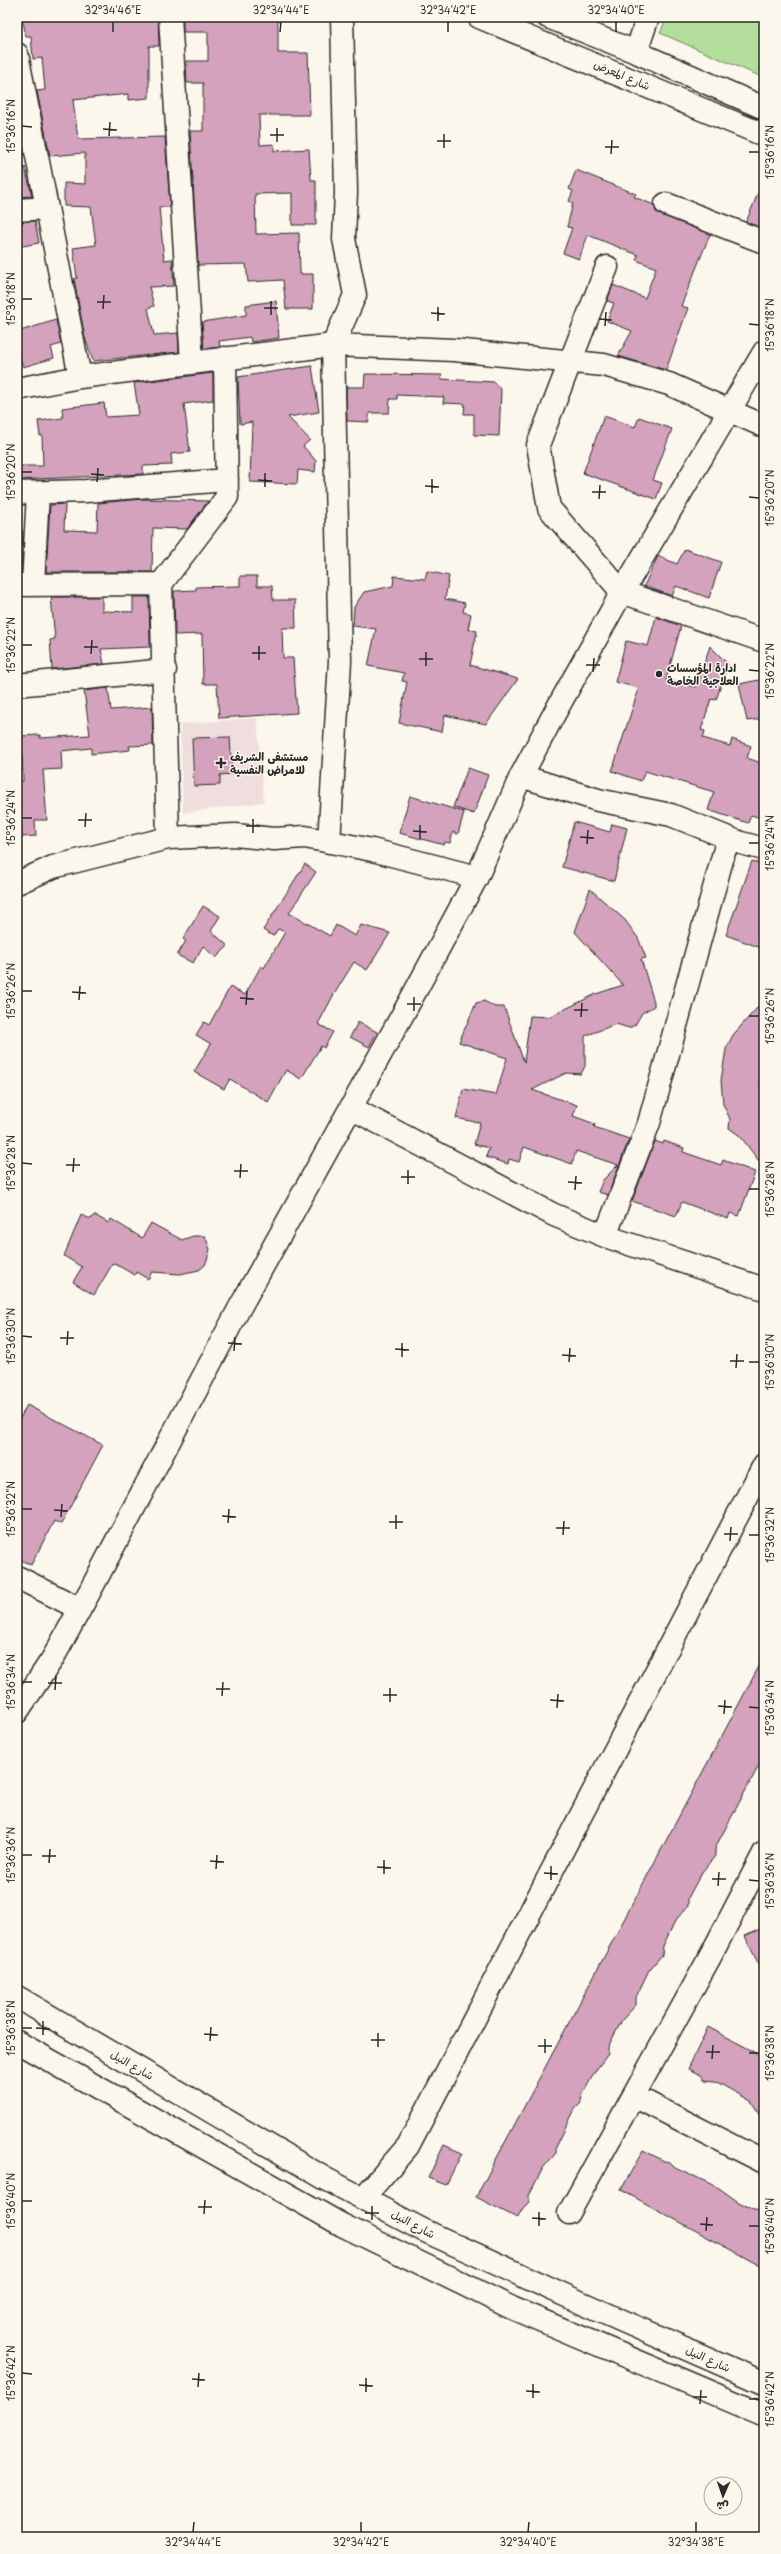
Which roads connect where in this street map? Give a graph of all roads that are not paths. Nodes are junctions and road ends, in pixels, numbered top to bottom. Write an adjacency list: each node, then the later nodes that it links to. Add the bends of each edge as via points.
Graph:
1 (170, 17): 19 (street)
2 (342, 17): 15 (street, via 346,192 344,239 355,295)
3 (480, 17): 9 (street, شارع المعرض)
4 (548, 17): 6 (street)
5 (648, 17): 6 (street)
6 (636, 52): 8 (street)
7 (17, 54): 11 (street)
8 (764, 108)
9 (764, 135)
10 (666, 204): 13 (street)
11 (47, 208): 12 (street); 20 (street)
12 (17, 210)
13 (764, 242)
14 (607, 267): 18 (street)
15 (332, 345): 17 (street); 18 (street, via 454,350); 35 (street, via 340,661)
16 (764, 352): 22 (street)
17 (225, 358): 19 (street); 24 (street)
18 (570, 360): 22 (street, via 604,365 669,384); 28 (street, via 538,445 549,508)
19 (192, 362): 20 (street)
20 (80, 377): 21 (street)
21 (17, 389)
22 (728, 412): 23 (street); 28 (street)
23 (764, 426)
24 (227, 480): 25 (street, via 86,492); 26 (street, via 227,497 218,512)
25 (27, 493): 27 (street)
26 (161, 584): 27 (street); 30 (street)
27 (25, 585)
28 (622, 592): 29 (street); 32 (street)
29 (764, 641)
30 (165, 670): 31 (street); 33 (street)
31 (17, 685)
32 (521, 776): 34 (street, via 598,800 671,815); 37 (street)
33 (168, 838): 35 (street, via 235,835 274,839 304,837); 38 (street, via 53,867)
34 (728, 838): 36 (street); 40 (street, via 648,1122)
35 (329, 842): 37 (street)
36 (764, 849)
37 (477, 877): 39 (street)
38 (17, 883)
39 (351, 1108): 40 (street, via 554,1215); 44 (street, via 239,1309)
40 (605, 1236): 41 (street)
41 (764, 1289)
42 (764, 1465): 51 (street, via 408,2146)
43 (17, 1577): 44 (street)
44 (80, 1610): 45 (street, via 53,1658)
45 (17, 1712)
46 (764, 1853): 49 (street)
47 (17, 1997): 51 (street, شارع النيل, via 324,2178)
48 (17, 2042): 54 (street, via 342,2225)
49 (634, 2096): 50 (street); 52 (street)
50 (764, 2162)
51 (363, 2198): 53 (street, شارع النيل, via 423,2230)
52 (569, 2213)
53 (526, 2278): 54 (street); 55 (street, شارع النيل)
54 (512, 2308): 57 (street)
55 (738, 2371): 56 (street, شارع النيل); 57 (street)
56 (764, 2383)
57 (725, 2398): 58 (street)
58 (764, 2415)

